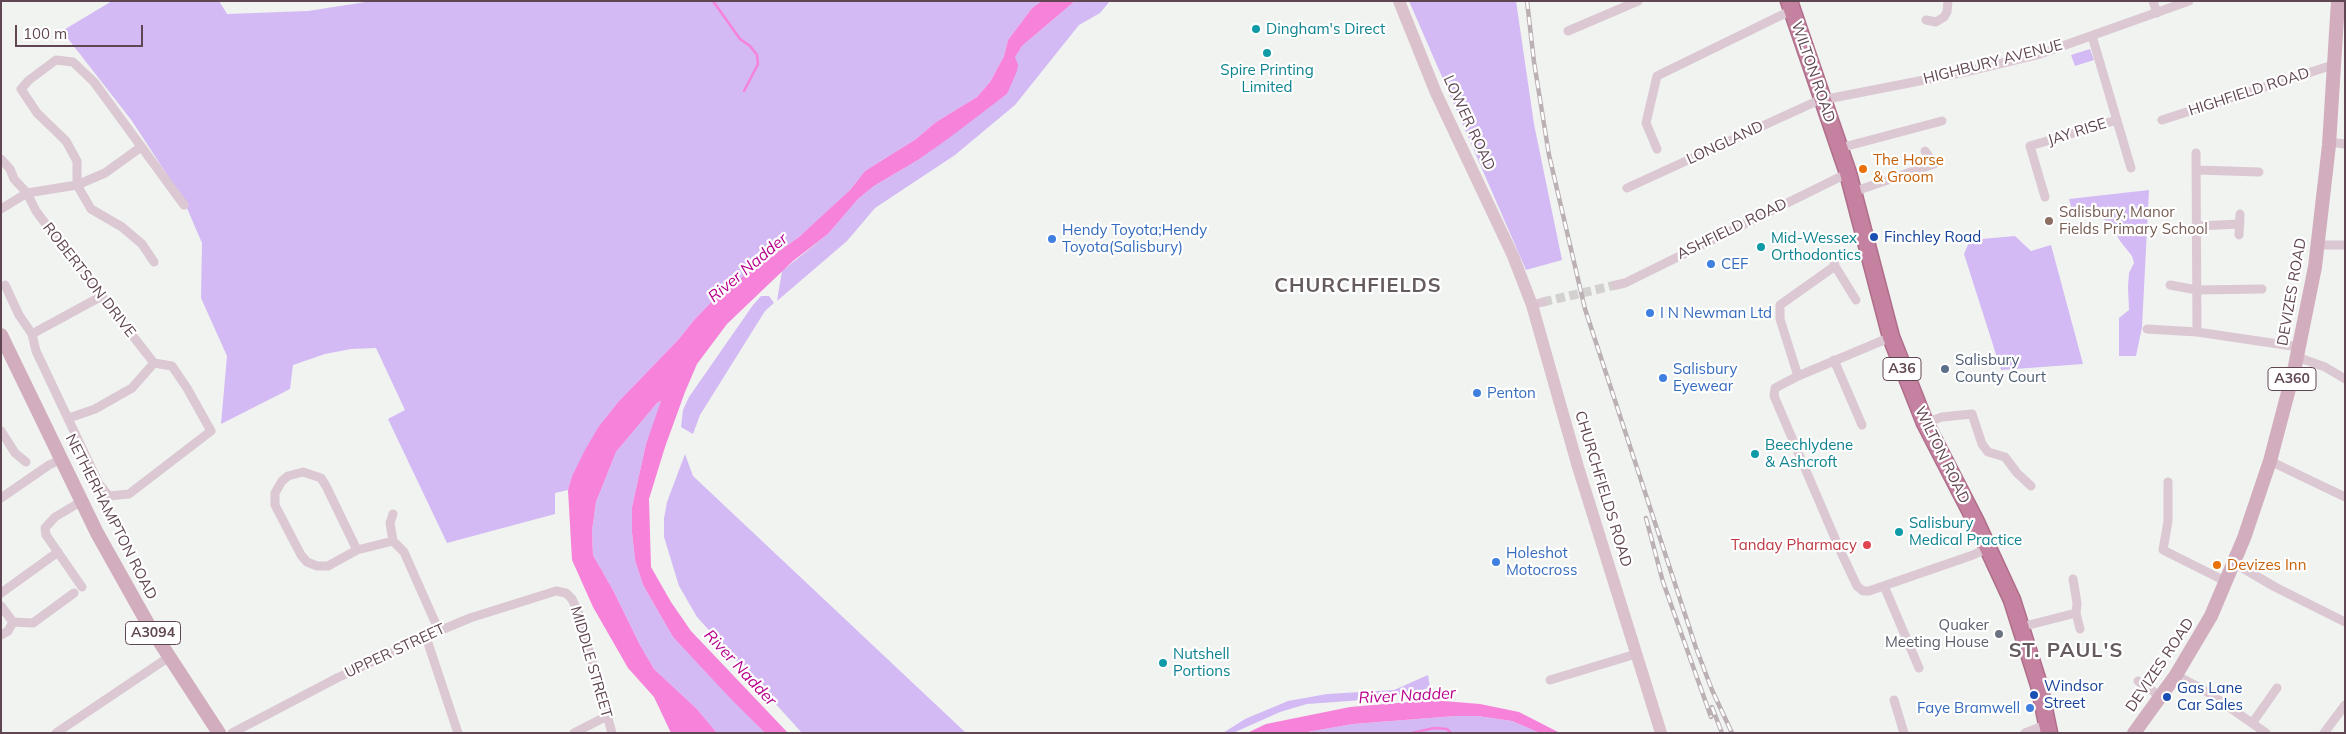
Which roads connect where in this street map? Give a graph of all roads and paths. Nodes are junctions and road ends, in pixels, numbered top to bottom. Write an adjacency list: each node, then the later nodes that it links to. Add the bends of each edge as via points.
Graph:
1 (1399, 1): 42 (street, LOWER ROAD, via 1436,93)
2 (1638, 1): 10 (street)
3 (1948, 1): 9 (street, via 1944,17 1936,22)
4 (2153, 1): 8 (street)
5 (2189, 1): 8 (street, HIGHBURY AVENUE)
6 (2338, 1): 12 (main road, DEVIZES ROAD / A360)
7 (1790, 6): 13 (highway, WILTON ROAD / A36); 20 (street, via 1657,76 1646,123)
8 (2157, 12): 11 (street, HIGHBURY AVENUE)
9 (1926, 20)
10 (1568, 31)
11 (2092, 36): 13 (street, HIGHBURY AVENUE, via 2040,54 1965,72); 14 (street, JAY RISE)
12 (2336, 64): 15 (street, HIGHFIELD ROAD); 17 (main road, DEVIZES ROAD / A360)
13 (1823, 100): 21 (highway, WILTON ROAD / A36); 30 (street, LONGLAND)
14 (2117, 120): 25 (street, JAY RISE); 33 (street, JAY RISE, via 2030,146)
15 (2162, 120)
16 (1942, 121): 21 (street)
17 (2329, 142): 18 (street); 40 (main road, DEVIZES ROAD / A360)
18 (2345, 144)
19 (141, 147): 29 (street, via 105,173); 29 (street, via 94,82 73,62 56,60 21,89 36,113 66,141 77,162); 34 (street)
20 (1657, 148)
21 (1840, 148): 28 (highway, WILTON ROAD / A36)
22 (1925, 151): 31 (street, via 1934,164)
23 (2196, 153): 26 (street)
24 (1, 160): 32 (street, ROBERTSON DRIVE)
25 (2131, 168)
26 (2196, 170): 27 (street); 38 (street)
27 (2259, 172)
28 (1848, 174): 31 (highway, WILTON ROAD / A36); 47 (street, ASHFIELD ROAD)
29 (77, 185): 32 (street); 44 (street, via 91,209 129,232)
30 (1627, 188)
31 (1853, 192): 57 (highway, WILTON ROAD / A36)
32 (28, 193): 35 (street); 51 (street, ROBERTSON DRIVE, via 36,211)
33 (2045, 197)
34 (184, 205)
35 (1, 209)
36 (2240, 214): 37 (street)
37 (2240, 224): 38 (street); 39 (street)
38 (2196, 226): 50 (street)
39 (2239, 235)
40 (2318, 245): 41 (street); 58 (main road, DEVIZES ROAD / A360)
41 (2345, 245)
42 (1513, 256): 97 (street, CHURCHFIELDS ROAD, via 1537,304 1571,444)
43 (1833, 256): 45 (street)
44 (154, 262)
45 (1835, 266): 52 (street); 61 (street, via 1780,305 1780,319)
46 (4, 285): 55 (street)
47 (1616, 286)
48 (2170, 286): 50 (street)
49 (2262, 289): 50 (street)
50 (2197, 290): 54 (street)
51 (100, 297): 55 (street); 60 (street, ROBERTSON DRIVE)
52 (1856, 300)
53 (2147, 329): 54 (street)
54 (2197, 332): 58 (street)
55 (32, 334): 63 (street, via 36,351)
56 (1, 335): 67 (main road, NETHERHAMPTON ROAD / A3094)
57 (1890, 337): 59 (street); 64 (highway, WILTON ROAD / A36)
58 (2298, 352): 62 (street); 68 (main road, DEVIZES ROAD / A360)
59 (1834, 360): 61 (street); 65 (street)
60 (154, 363): 63 (street, via 132,388 95,409); 63 (street, via 172,366 211,431 129,494 109,496 99,484)
61 (1798, 376): 83 (street, via 1775,388 1774,396 1857,586 1863,591)
62 (2345, 379)
63 (69, 418)
64 (1925, 423): 71 (street, via 1942,417 1972,414 1976,432 1988,452 2005,457); 77 (highway, WILTON ROAD / A36)
65 (1862, 425)
66 (1, 431): 69 (street, via 15,453)
67 (62, 459): 73 (street); 74 (main road, NETHERHAMPTON ROAD / A3094)
68 (2270, 461): 72 (street); 80 (main road, DEVIZES ROAD / A360)
69 (26, 462)
70 (2168, 482): 82 (street, via 2168,521 2163,550)
71 (2031, 486)
72 (2345, 497)
73 (1, 498)
74 (82, 501): 79 (street, via 55,517 45,528); 98 (main road, NETHERHAMPTON ROAD / A3094)
75 (393, 514): 76 (street, via 390,523)
76 (393, 541): 78 (street); 94 (street, via 404,552)
77 (1988, 548): 83 (street); 92 (highway, WILTON ROAD / A36)
78 (357, 550): 78 (street, via 328,566 307,562 275,505 275,493 282,481 303,472 321,478)
79 (58, 552): 84 (street); 85 (street)
80 (2234, 563): 82 (main road, DEVIZES ROAD / A360); 91 (street)
81 (2073, 579): 89 (street, via 2078,603)
82 (2227, 582): 100 (main road, DEVIZES ROAD / A360, via 2206,627)
83 (1884, 586): 99 (street)
84 (82, 587)
85 (1, 593)
86 (566, 593): 94 (street, UPPER STREET, via 556,591); 107 (street, MIDDLE STREET, via 580,614)
87 (74, 594): 90 (street, via 33,622)
88 (1, 606): 90 (street)
89 (2076, 613): 92 (street); 93 (street)
90 (13, 622): 95 (street)
91 (2345, 622)
92 (2022, 627): 109 (highway, WILTON ROAD / A36)
93 (2080, 629)
94 (439, 631): 96 (street, UPPER STREET)
95 (1, 636)
96 (426, 637): 112 (street, UPPER STREET, via 322,685); 113 (street)
97 (1636, 654): 101 (street); 116 (street, CHURCHFIELDS ROAD)
98 (168, 657): 110 (street); 111 (main road, NETHERHAMPTON ROAD / A3094)
99 (1919, 668)
100 (2176, 675): 104 (main road, DEVIZES ROAD / A360); 108 (street)
101 (1550, 680)
102 (2138, 681): 104 (street)
103 (2277, 688): 108 (street)
104 (2160, 696): 119 (main road, DEVIZES ROAD / A360)
105 (1894, 700): 117 (street)
106 (2345, 705): 121 (street)
107 (607, 716): 114 (street); 115 (street, MIDDLE STREET)
108 (2253, 722): 120 (street)
109 (2049, 728): 118 (street)
110 (56, 733)
111 (219, 733)
112 (232, 733)
113 (458, 733)
114 (574, 733)
115 (612, 733)
116 (1660, 733)
117 (1904, 733)
118 (2025, 733)
119 (2134, 733)
120 (2266, 733)
121 (2324, 733)

